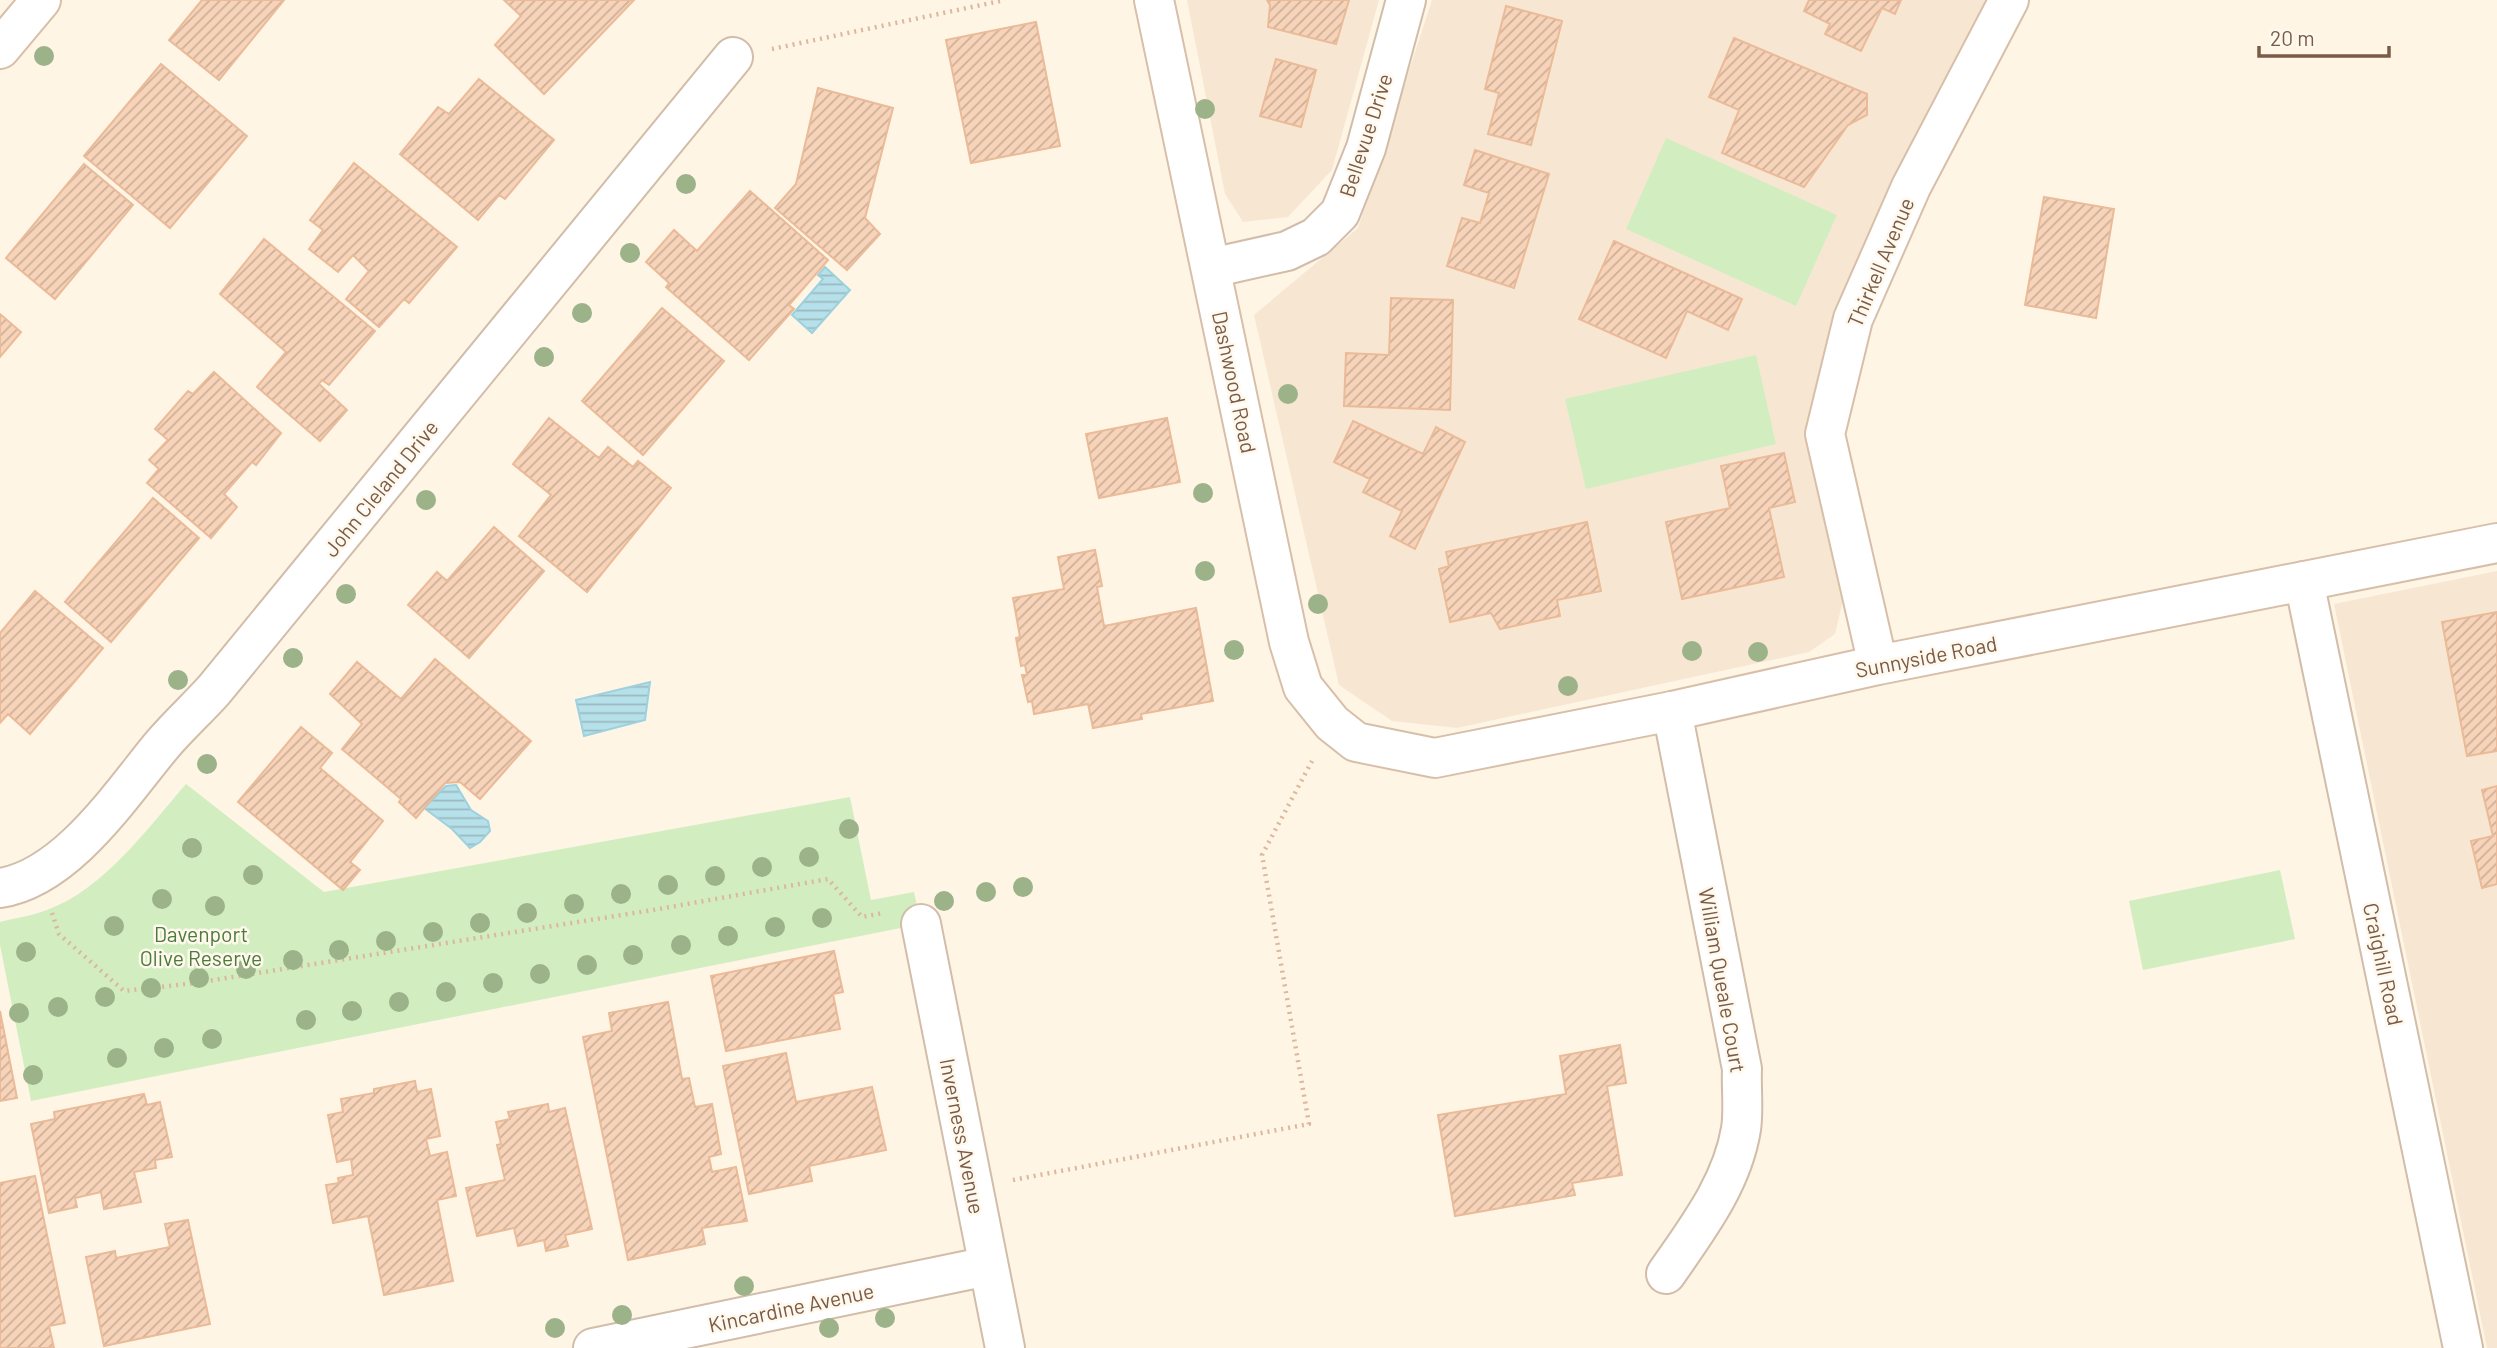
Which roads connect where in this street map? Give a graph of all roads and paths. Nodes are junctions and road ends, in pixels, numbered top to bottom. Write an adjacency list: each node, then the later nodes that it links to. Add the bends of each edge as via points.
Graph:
1 (41, 0): 6 (street)
2 (1005, 0): 7 (path)
3 (1154, 0): 8 (street, Dashwood Road)
4 (1406, 0): 8 (street, Bellevue Drive, via 1366,148 1340,212 1316,237 1287,251)
5 (2009, 0): 11 (street, Thirkell Avenue, via 1911,187 1853,319 1825,434)
6 (0, 49)
7 (733, 57): 14 (street, John Cleland Drive, via 214,690 110,811 70,852)
8 (1211, 268): 13 (street, Dashwood Road, via 1289,642 1303,687)
9 (2497, 543): 10 (street, Sunnyside Road)
10 (2304, 581): 11 (street, Sunnyside Road); 22 (street, Craighill Road)
11 (1878, 665): 12 (street, Sunnyside Road)
12 (1672, 711): 13 (street, Sunnyside Road, via 1435,758); 19 (street, William Queale Court, via 1742,1069 1741,1128 1735,1154 1715,1204)
13 (1344, 732): 17 (path, via 1262,855 1309,1124)
14 (38, 874): 15 (street, John Cleland Drive); 16 (path, via 59,934 124,991 626,915 828,878 862,917 910,908)
15 (0, 888)
16 (921, 924): 18 (street, Inverness Avenue)
17 (1050, 1172)
18 (988, 1266): 20 (street, Kincardine Avenue); 21 (street, Inverness Avenue)
19 (1666, 1274)
20 (593, 1348)
21 (1005, 1348)
22 (2463, 1348)

